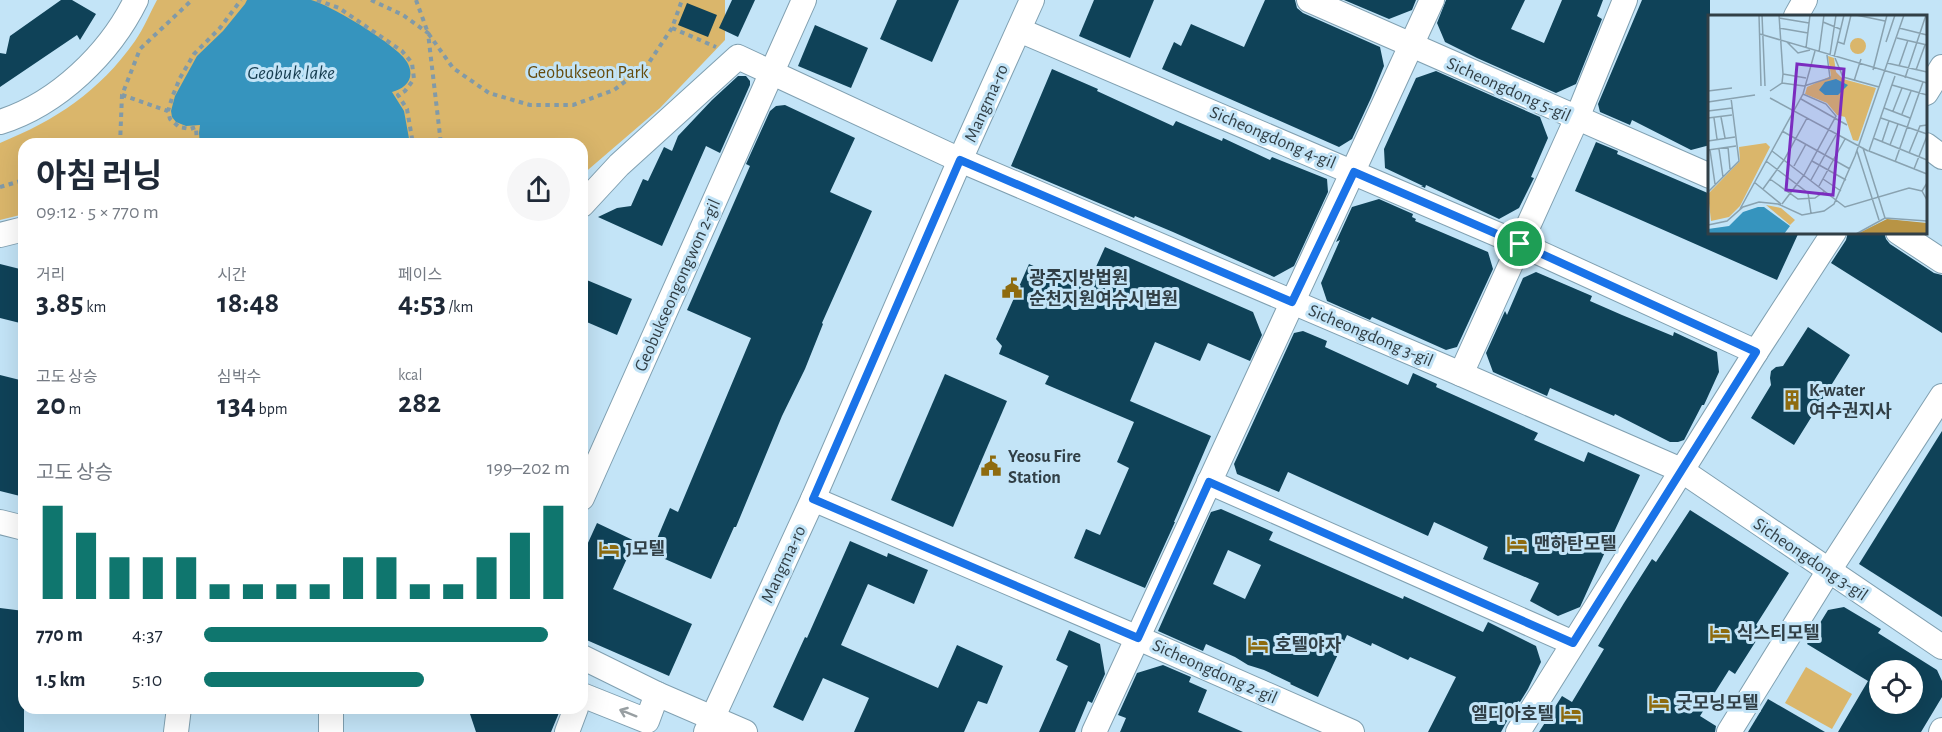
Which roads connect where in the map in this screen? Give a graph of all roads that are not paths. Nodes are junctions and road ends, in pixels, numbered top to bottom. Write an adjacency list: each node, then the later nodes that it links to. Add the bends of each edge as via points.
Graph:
1 (136, 0): 15 (street, via 100,55 60,92)
2 (804, 0): 12 (street, Geobukseongongwon 2-gil)
3 (1032, 0): 9 (street, Mangma-ro)
4 (1309, 0): 10 (street, Sicheongdong 5-gil)
5 (1432, 0): 10 (street)
6 (1625, 0): 14 (street)
7 (1805, 0): 8 (street)
8 (1797, 15)
9 (1019, 30): 18 (street, Mangma-ro); 19 (street, Sicheongdong 4-gil)
10 (1411, 46): 14 (street, Sicheongdong 5-gil); 19 (street)
11 (1942, 67): 13 (street)
12 (773, 73): 18 (street); 21 (street, via 738,57 619,165); 34 (street, Geobukseongongwon 2-gil)
13 (1927, 91)
14 (1577, 118): 20 (street, Sicheongdong 5-gil); 26 (street)
15 (0, 122)
16 (1927, 146): 17 (street)
17 (1942, 157)
18 (960, 160): 28 (street, Sicheongdong 3-gil); 35 (street, Mangma-ro)
19 (1354, 172): 26 (street, Sicheongdong 4-gil); 28 (street)
20 (1708, 175)
21 (588, 199)
22 (18, 230): 25 (street)
23 (1833, 234): 29 (street)
24 (1901, 234): 27 (street)
25 (0, 235)
26 (1520, 244): 29 (street, Sicheongdong 4-gil); 30 (street)
27 (1942, 261)
28 (1292, 302): 30 (street, Sicheongdong 3-gil); 33 (street)
29 (1756, 352): 32 (street)
30 (1461, 374): 32 (street, Sicheongdong 3-gil)
31 (1942, 396): 38 (street)
32 (1681, 470): 38 (street, Sicheongdong 3-gil); 40 (street)
33 (1209, 482): 39 (street); 40 (street)
34 (588, 485)
35 (813, 499): 39 (street, Sicheongdong 2-gil); 49 (street, Mangma-ro)
36 (0, 522): 37 (street)
37 (18, 526)
38 (1828, 572): 41 (street, Sicheongdong 3-gil); 57 (street)
39 (1138, 638): 48 (street, Sicheongdong 2-gil); 54 (street)
40 (1573, 643): 56 (street)
41 (1942, 647)
42 (588, 660): 43 (street)
43 (657, 694): 44 (street, one-way to 44, via 647,721); 49 (street)
44 (588, 697)
45 (178, 714): 50 (street)
46 (330, 714): 51 (street)
47 (574, 714): 52 (street)
48 (1301, 722): 55 (street, Sicheongdong 2-gil)
49 (709, 725): 53 (street)
50 (176, 732)
51 (331, 732)
52 (567, 732)
53 (745, 732)
54 (1094, 732)
55 (1352, 732)
56 (1518, 732)
57 (1729, 732)

